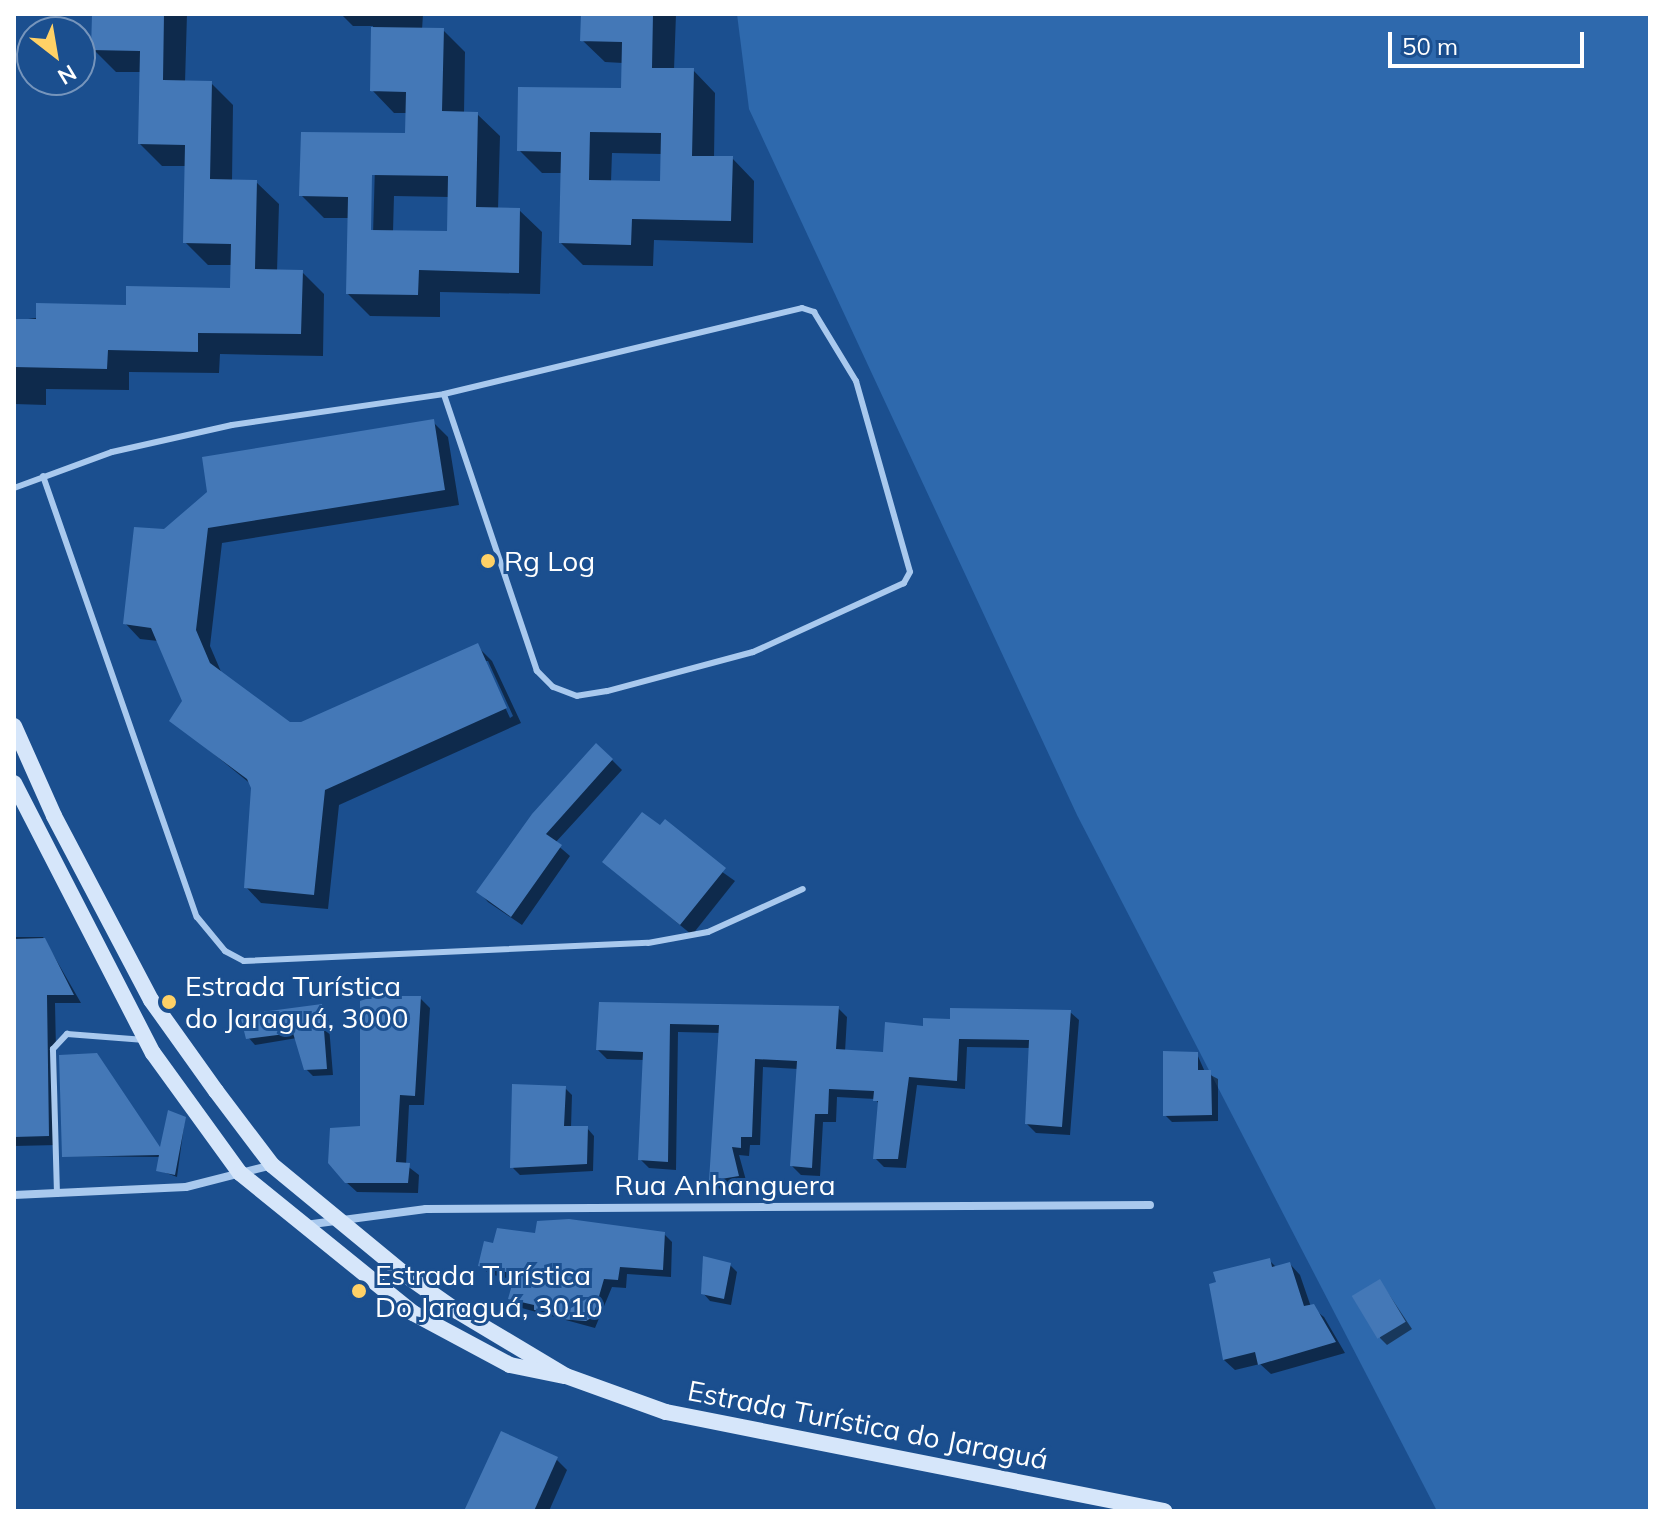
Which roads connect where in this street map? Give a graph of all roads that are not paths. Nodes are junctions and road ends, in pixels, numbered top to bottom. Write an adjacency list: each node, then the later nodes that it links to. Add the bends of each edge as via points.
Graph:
1 (444, 394): 1 (lane, via 537,671 553,687 577,696 607,691 753,652 904,583 910,572 856,381 814,312 802,308); 2 (lane, via 232,425 112,452)
2 (43, 476): 3 (lane); 6 (lane, via 197,917 225,951 244,961 648,943 708,932)
3 (14, 488)
4 (14, 726): 8 (main road, Estrada Turística do Jaraguá, via 54,816 151,1000)
5 (14, 783): 7 (main road, Estrada Turística do Jaraguá)
6 (803, 889)
7 (146, 1041): 9 (main road, Estrada Turística do Jaraguá); 10 (lane, via 67,1034 53,1049)
8 (272, 1165): 9 (street); 13 (main road, Estrada Turística do Jaraguá)
9 (240, 1173): 10 (street, via 186,1187); 14 (main road, Estrada Turística do Jaraguá)
10 (57, 1194): 11 (street)
11 (14, 1195)
12 (1150, 1205): 13 (street, Rua Anhanguera, via 426,1209)
13 (335, 1219): 14 (street, Rua Anhanguera); 15 (main road, Estrada Turística do Jaraguá, via 457,1311)
14 (301, 1226): 15 (main road, Estrada Turística do Jaraguá, via 413,1313 461,1341 510,1365)
15 (566, 1376): 16 (main road, Estrada Turística do Jaraguá, via 680,1415)
16 (1164, 1511)

